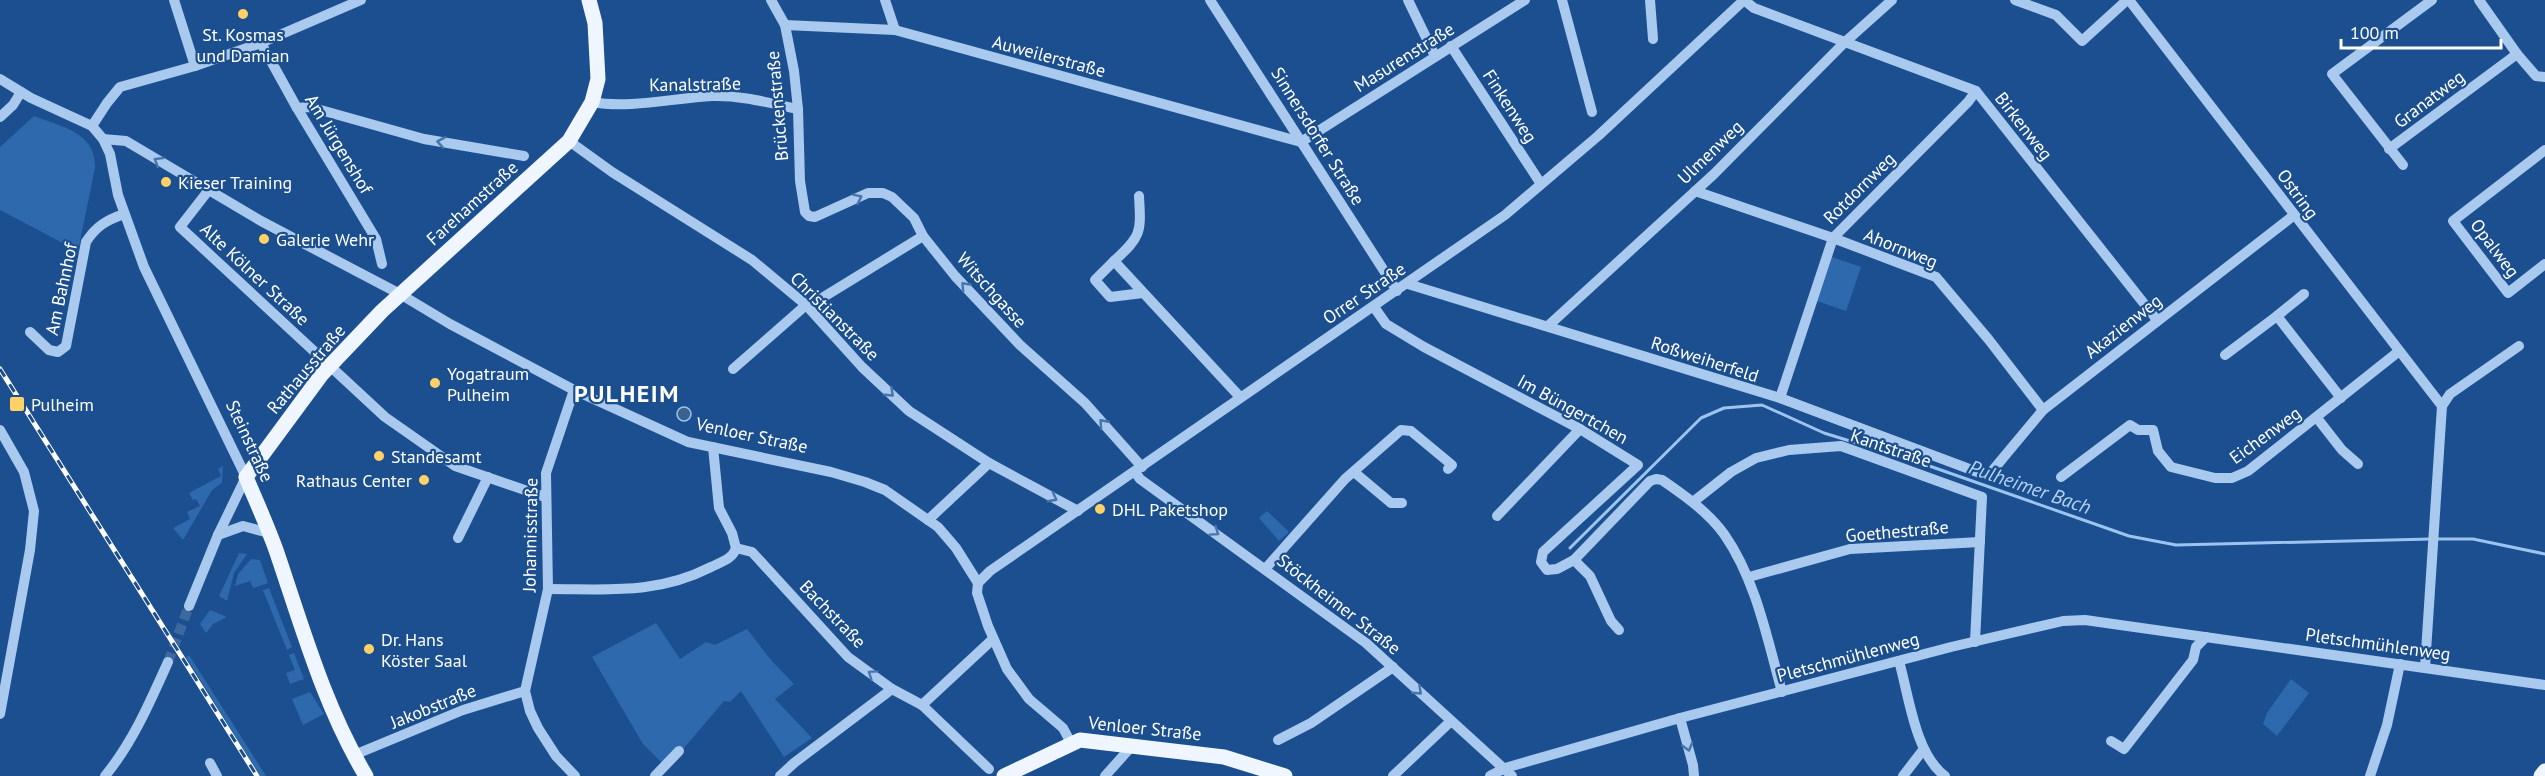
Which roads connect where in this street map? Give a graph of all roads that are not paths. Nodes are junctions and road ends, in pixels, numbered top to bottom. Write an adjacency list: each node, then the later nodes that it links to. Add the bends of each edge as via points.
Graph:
1 (174, 0): 25 (street)
2 (361, 0): 20 (street)
3 (589, 0): 30 (main road, Farehamstraße, via 598,52 598,80)
4 (771, 0): 17 (street, Brückenstraße)
5 (885, 0): 18 (street)
6 (1210, 0): 38 (street, Sinnersdorfer Straße)
7 (1408, 0): 24 (street)
8 (1525, 0): 22 (street, Masurenstraße)
9 (1562, 0): 33 (street)
10 (1650, 0): 19 (street)
11 (1744, 0): 21 (street, Birkenweg, via 1754,8); 43 (street, Orrer Straße)
12 (1892, 0): 21 (street, Ulmenweg)
13 (2015, 0): 14 (street, via 2056,15 2082,41)
14 (2128, 0): 49 (street, Ostring)
15 (2432, 0): 39 (street, Granatweg, via 2332,74)
16 (2479, 0): 23 (street)
17 (785, 25): 18 (street, Auweilerstraße); 32 (street, Brückenstraße)
18 (895, 30): 38 (street, Auweilerstraße)
19 (1653, 39)
20 (261, 43): 25 (street); 31 (street, Am Jürgenshof)
21 (1844, 43): 28 (street, Birkenweg); 45 (street, Ulmenweg)
22 (1452, 46): 24 (street, Masurenstraße); 43 (street, Finkenweg)
23 (2517, 54): 26 (street, via 2535,76); 39 (street, Granatweg)
24 (1435, 56): 38 (street, Masurenstraße)
25 (195, 66): 35 (street, via 120,87)
26 (2545, 77)
27 (0, 78): 29 (street)
28 (1976, 91): 51 (street, Rotdornweg); 63 (street, Birkenweg)
29 (21, 92): 34 (street); 35 (street)
30 (592, 102): 32 (street, Kanalstraße, via 728,96); 37 (main road, Farehamstraße)
31 (297, 108): 41 (street, one-way to 31, via 424,139 310,107); 53 (street, Am Jürgenshof, via 376,239)
32 (798, 109): 47 (street, Brückenstraße)
33 (1592, 112)
34 (0, 117)
35 (92, 126): 36 (street, Steinstraße)
36 (103, 139): 44 (street, Venloer Straße, one-way to 36, via 126,141); 48 (street, Steinstraße)
37 (569, 141): 58 (main road, Farehamstraße); 60 (street, Christianstraße, via 752,260)
38 (1301, 142): 56 (street, Sinnersdorfer Straße)
39 (2389, 149): 42 (street, Granatweg)
40 (2545, 150): 54 (street, Opalweg, via 2453,221 2508,292)
41 (524, 156)
42 (2403, 165)
43 (1541, 184): 55 (street, Orrer Straße)
44 (208, 191): 58 (street, Venloer Straße); 69 (street, Alte Kölner Straße, via 180,227)
45 (1695, 191): 51 (street, Ahornweg); 64 (street, Ulmenweg)
46 (1139, 196): 52 (street, via 1141,229 1131,246)
47 (805, 212): 50 (street, Witschgasse, one-way to 50, via 815,217 868,193 883,193 914,218)
48 (124, 214): 65 (street, Am Bahnhof, via 105,220 86,242 66,346 58,352 49,351); 87 (street, Steinstraße, via 144,267)
49 (2293, 216): 63 (street, Akazienweg); 67 (street, Ostring)
50 (923, 236): 60 (street); 84 (street, Witschgasse, one-way to 50, via 1085,403 1020,345)
51 (1833, 238): 73 (street, Rotdornweg); 76 (street, Ahornweg, via 1936,277)
52 (1114, 261): 57 (street); 57 (street, via 1095,280 1110,297)
53 (381, 264)
54 (2545, 264)
55 (1408, 284): 56 (street, Orrer Straße); 64 (street, Roßweiherfeld)
56 (1397, 291): 61 (street, Orrer Straße)
57 (1143, 293): 72 (street)
58 (400, 294): 69 (main road, Rathausstraße); 71 (street, Venloer Straße)
59 (2304, 294): 62 (street)
60 (806, 305): 70 (street); 81 (street, Christianstraße, one-way to 81, via 862,367 909,411)
61 (1374, 307): 72 (street, Orrer Straße); 78 (street, Im Büngertchen, via 1386,324 1424,347)
62 (2277, 316): 68 (street); 74 (street)
63 (2157, 320): 76 (street, Akazienweg)
64 (1548, 326): 73 (street, Roßweiherfeld)
65 (30, 332)
66 (2519, 346): 75 (street, via 2450,394)
67 (2398, 352): 74 (street, Eichenweg); 75 (street, Ostring)
68 (2225, 355)
69 (329, 366): 87 (main road, Rathausstraße); 88 (street, Alte Kölner Straße, via 385,417 455,466)
70 (733, 369)
71 (574, 390): 80 (street, Venloer Straße, via 688,442); 90 (street, Johannisstraße, via 546,473)
72 (1240, 397): 84 (street, Orrer Straße)
73 (1780, 398): 86 (street, Roßweiherfeld)
74 (2341, 398): 77 (street, Eichenweg)
75 (2442, 406): 115 (street)
76 (2043, 410): 86 (street, Akazienweg)
77 (2317, 418): 82 (street, Eichenweg); 89 (street, Eichenweg, via 2248,471 2232,478 2215,478 2171,467 2158,452 2153,430 2130,426)
78 (1580, 429): 94 (street); 101 (street, Im Büngertchen, via 1638,465 1543,552 1541,562 1547,570)
79 (0, 430): 116 (street, via 24,472 34,511 30,550)
80 (713, 447): 95 (street, Venloer Straße, via 865,482 885,490); 100 (street, via 719,508)
81 (989, 463): 93 (street, Christianstraße, one-way to 93); 95 (street)
82 (2358, 464)
83 (1448, 469): 85 (street, via 1452,465 1411,431 1401,430)
84 (1138, 470): 93 (street, Orrer Straße); 102 (street, Stöckheimer Straße, one-way to 102, via 1140,479)
85 (1354, 472): 92 (street, via 1391,503); 102 (street)
86 (1988, 476)
87 (246, 477): 96 (main road, Steinstraße); 97 (street, Rathausstraße)
88 (488, 477): 90 (street, Alte Kölner Straße); 98 (street)
89 (2061, 477)
90 (545, 496): 105 (street, Johannisstraße)
91 (1693, 502): 99 (street, Kantstraße, via 1756,458 1789,450 1841,446 1982,497); 101 (street, Im Büngertchen, via 1662,480 1650,481); 103 (street, Im Büngertchen, via 1723,532)
92 (1402, 503)
93 (1078, 511): 104 (street, Orrer Straße)
94 (1497, 516)
95 (928, 520): 104 (street, Venloer Straße, via 956,548)
96 (269, 532): 97 (street, via 243,526); 131 (main road, Steinstraße, via 308,644)
97 (218, 535): 106 (street, Rathausstraße)
98 (458, 538)
99 (1980, 542): 103 (street, Goethestraße, via 1850,549); 110 (street)
100 (736, 548): 105 (street, via 732,557 661,586); 118 (street, Bachstraße, one-way to 100, via 848,657 752,552)
101 (1574, 560): 107 (street, via 1590,576)
102 (1266, 568): 114 (street, Stöckheimer Straße)
103 (1749, 577): 120 (street, Im Büngertchen)
104 (978, 583): 109 (street, Venloer Straße, via 977,593)
105 (548, 589): 119 (street, Johannisstraße)
106 (189, 606)
107 (1619, 630)
108 (2206, 637): 110 (street, Pletschmühlenweg, via 2085,620 2063,621); 113 (street, Pletschmühlenweg); 126 (street, via 2196,647 2193,660 2124,749)
109 (993, 639): 121 (street); 127 (street, Venloer Straße, via 1020,689 1063,728)
110 (1975, 642): 111 (street, Pletschmühlenweg)
111 (1899, 661): 120 (street, Pletschmühlenweg); 129 (street)
112 (168, 662): 136 (street, via 148,708 120,758)
113 (2400, 664): 115 (street, Pletschmühlenweg); 150 (street, via 2387,725)
114 (1393, 667): 124 (street, Stöckheimer Straße, one-way to 124); 125 (street, via 1311,723)
115 (2425, 667): 117 (street, Pletschmühlenweg)
116 (4, 670): 122 (street)
117 (2545, 685)
118 (892, 689): 121 (street, Bachstraße); 141 (street)
119 (525, 691): 131 (street, Jakobstraße, via 463,710); 139 (street, via 538,728)
120 (1782, 692): 123 (street, Pletschmühlenweg)
121 (922, 705): 133 (street, Bachstraße)
122 (0, 714)
123 (1680, 718): 135 (street, Pletschmühlenweg); 147 (street, one-way to 147)
124 (1451, 721): 135 (street, Stöckheimer Straße); 145 (street)
125 (1278, 740)
126 (2111, 741)
127 (1071, 743): 128 (main road, Venloer Straße, via 1080,740); 142 (main road)
128 (1131, 747): 143 (street); 144 (main road, Venloer Straße, via 1224,757)
129 (1923, 750): 148 (street); 149 (street)
130 (679, 751): 140 (street)
131 (354, 755): 138 (main road, Steinstraße)
132 (210, 763): 137 (street)
133 (989, 769)
134 (2545, 771): 151 (main road)
135 (1505, 773): 146 (street, Pletschmühlenweg)
136 (105, 776)
137 (218, 776)
138 (366, 776)
139 (575, 776)
140 (655, 776)
141 (780, 776)
142 (1004, 776)
143 (1105, 776)
144 (1285, 776)
145 (1394, 776)
146 (1490, 776)
147 (1694, 776)
148 (1903, 776)
149 (1945, 776)
150 (2370, 776)
151 (2541, 776)

